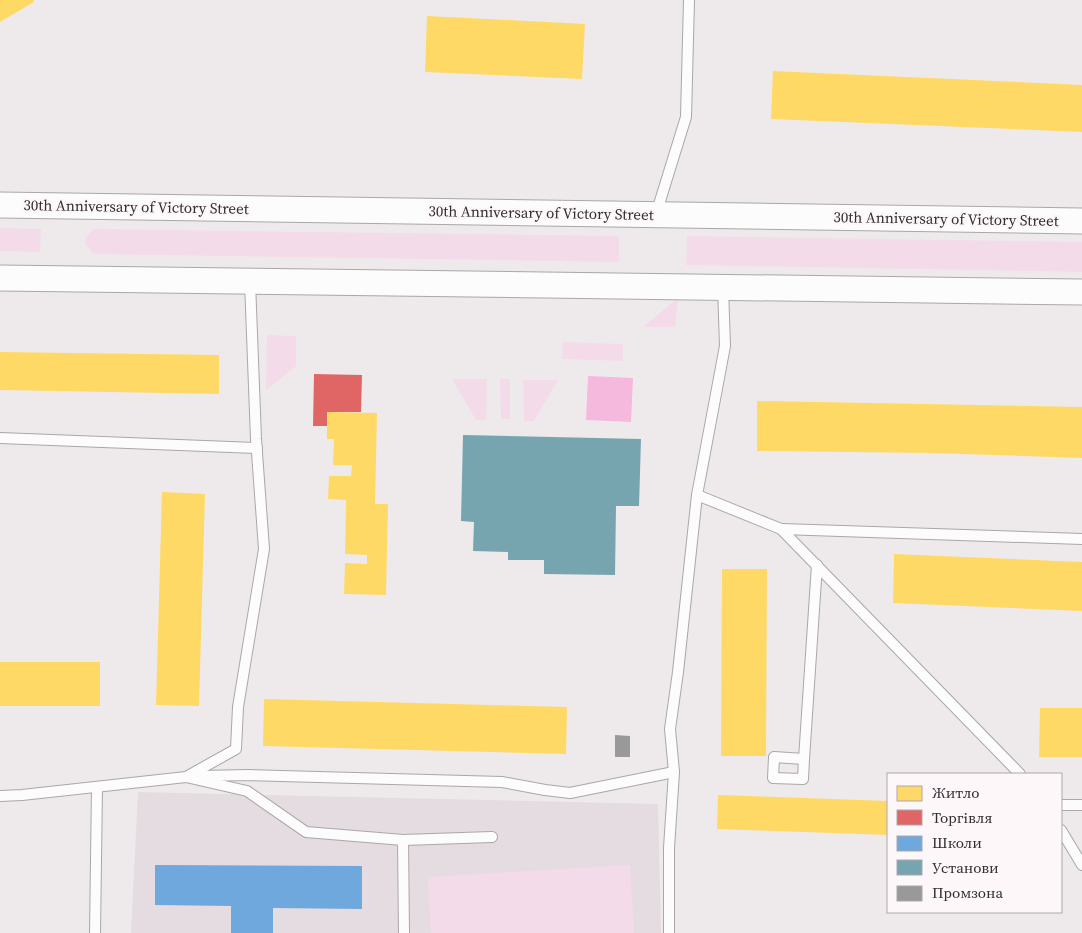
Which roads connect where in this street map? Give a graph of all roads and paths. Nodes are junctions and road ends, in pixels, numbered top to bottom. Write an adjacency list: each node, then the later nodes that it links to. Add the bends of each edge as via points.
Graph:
1 (690, 0): 3 (lane, via 686,117)
2 (0, 205): 3 (street, 30th Anniversary of Victory Street)
3 (656, 215): 4 (street, 30th Anniversary of Victory Street)
4 (1082, 221)
5 (0, 278): 6 (street)
6 (250, 281): 7 (street); 10 (lane)
7 (723, 287): 8 (street); 11 (lane, via 725,346)
8 (1082, 292)
9 (0, 438): 10 (lane)
10 (257, 448): 18 (lane, via 264,550 238,707 236,749)
11 (697, 495): 12 (lane); 16 (lane, via 670,729)
12 (781, 530): 13 (lane); 14 (lane)
13 (1082, 539)
14 (817, 565): 15 (lane); 17 (lane)
15 (804, 759)
16 (674, 772): 18 (lane, via 570,792 502,782 250,775); 29 (lane, via 669,848)
17 (1019, 773)
18 (186, 777): 19 (lane); 25 (lane, via 247,791 306,832)
19 (96, 787): 20 (lane); 27 (lane)
20 (0, 796)
21 (1062, 805): 22 (lane)
22 (1082, 805)
23 (1062, 832): 26 (lane)
24 (492, 837): 25 (lane)
25 (404, 840): 28 (lane)
26 (1082, 865)
27 (95, 933)
28 (404, 933)
29 (669, 933)

